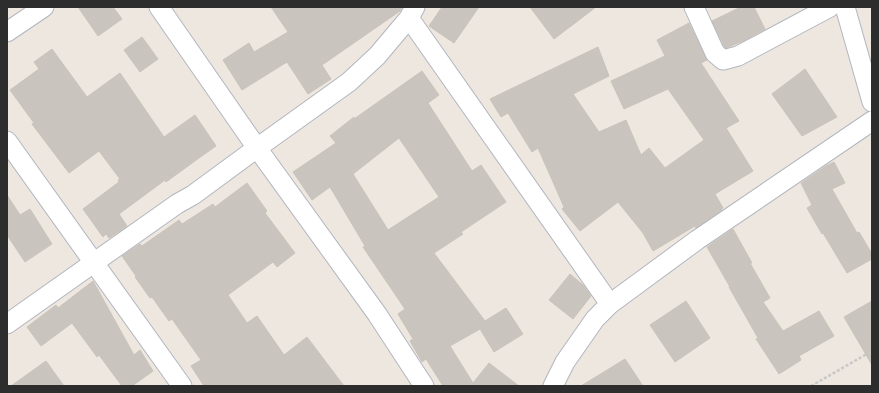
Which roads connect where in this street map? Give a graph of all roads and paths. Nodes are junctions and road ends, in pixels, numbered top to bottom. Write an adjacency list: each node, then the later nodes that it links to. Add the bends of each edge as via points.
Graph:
1 (44, 7): 7 (street)
2 (159, 7): 11 (street)
3 (694, 7): 4 (street, via 715,53 723,60 738,56)
4 (830, 7)
5 (845, 7): 8 (street)
6 (412, 13): 11 (street, via 377,56 349,82); 13 (street)
7 (7, 32)
8 (872, 102)
9 (872, 121): 13 (street, via 697,240)
10 (7, 142): 12 (street)
11 (257, 148): 12 (street); 17 (street, via 377,314)
12 (95, 263): 14 (street); 16 (street)
13 (610, 304): 18 (street, via 595,319 565,362)
14 (7, 324)
15 (872, 351): 19 (path)
16 (182, 386)
17 (424, 386)
18 (553, 386)
19 (811, 386)

